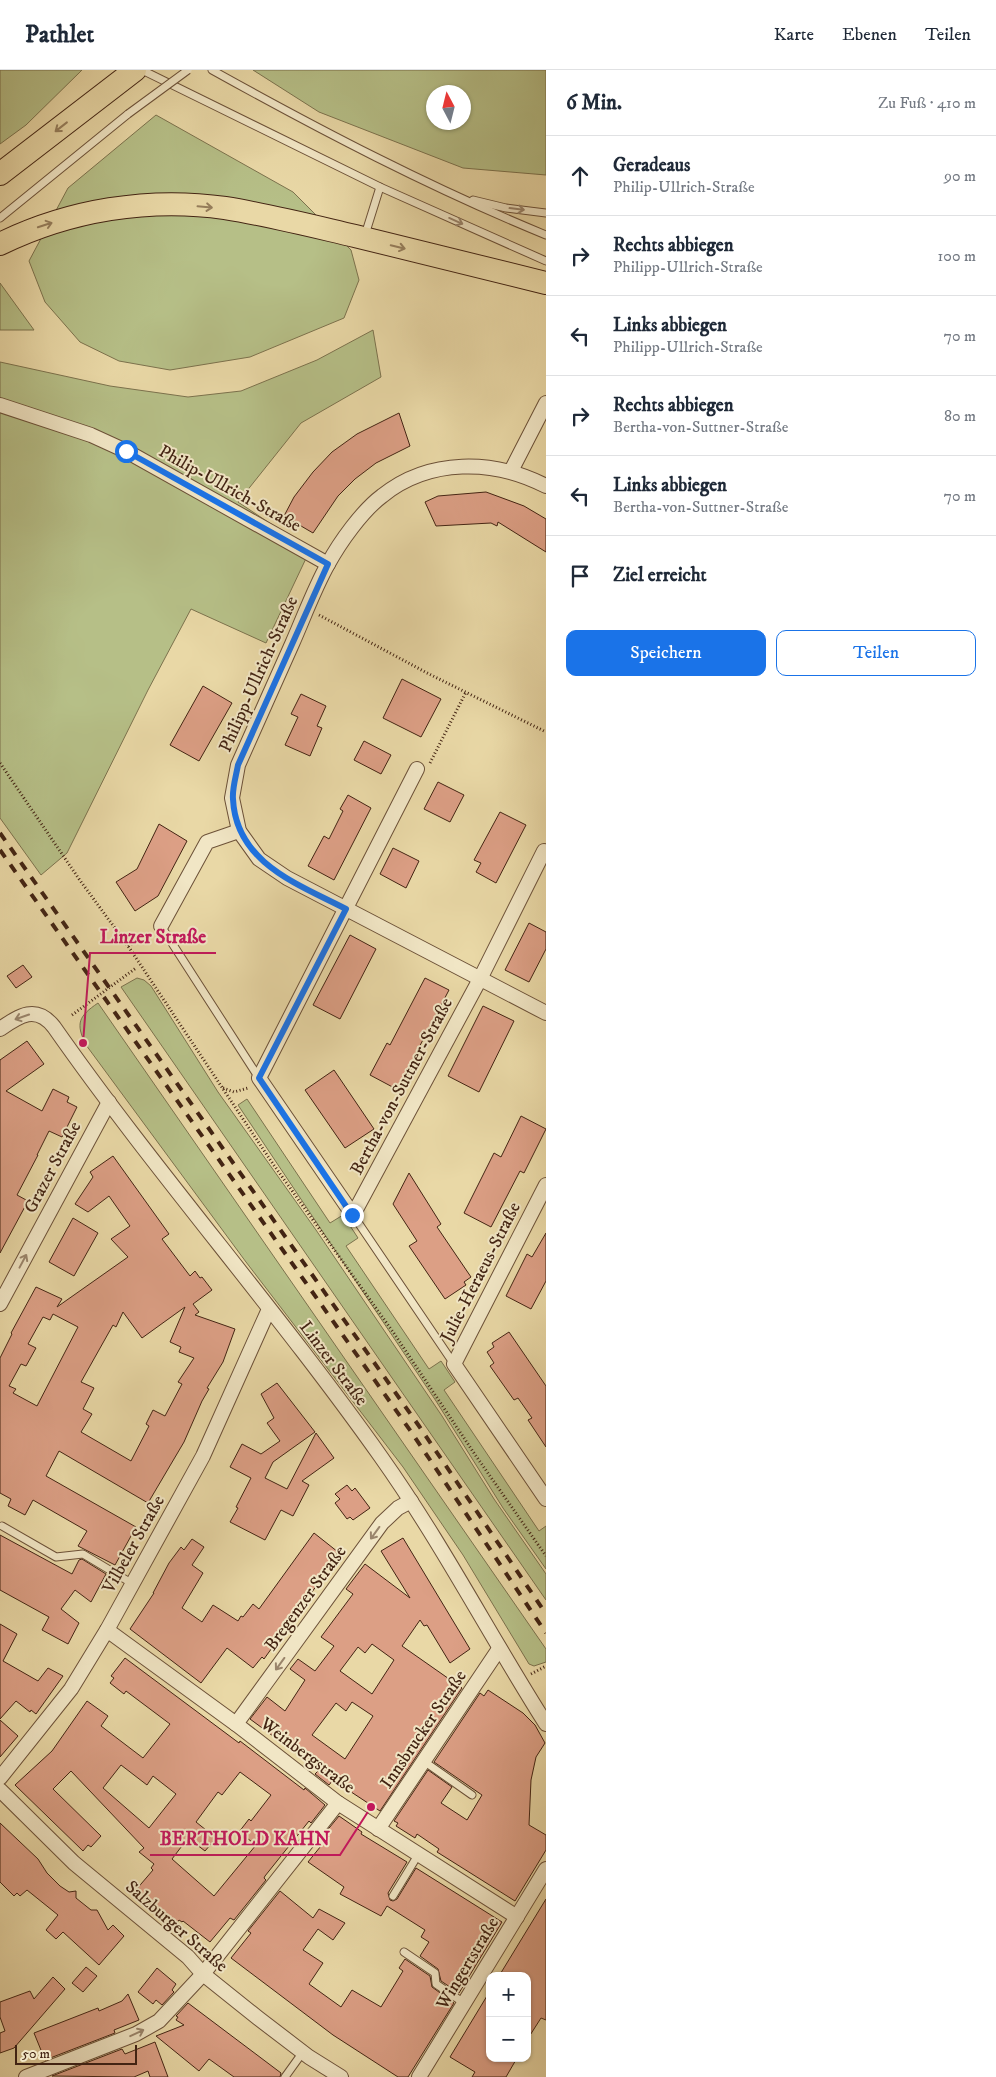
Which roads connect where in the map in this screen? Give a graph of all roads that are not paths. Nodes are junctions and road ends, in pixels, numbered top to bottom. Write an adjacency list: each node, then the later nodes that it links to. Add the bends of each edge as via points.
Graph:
1 (136, 70): 5 (main road, one-way to 5)
2 (142, 70): 6 (lane)
3 (188, 70): 9 (lane, bridge, via 128,114)
4 (212, 70): 7 (lane)
5 (0, 174)
6 (380, 187): 11 (lane); 13 (lane, one-way to 13)
7 (455, 195): 8 (lane, one-way to 8, via 506,208); 10 (lane)
8 (546, 213)
9 (0, 218)
10 (546, 235)
11 (364, 238): 12 (main road, one-way to 11, via 34,229 93,212 182,205 223,208); 14 (main road, one-way to 14)
12 (0, 244)
13 (546, 262)
14 (546, 283)
15 (546, 403): 17 (street)
16 (0, 405): 19 (street, Philip-Ullrich-Straße, via 91,434)
17 (511, 471): 18 (street, Philipp-Ullrich-Straße); 19 (street, Philipp-Ullrich-Straße, via 488,466 459,466 405,480 381,496 359,519)
18 (546, 486)
19 (328, 564): 21 (street, Philipp-Ullrich-Straße, via 238,765 232,798)
20 (417, 770): 23 (street)
21 (239, 831): 23 (street, Philipp-Ullrich-Straße, via 259,859 287,878); 24 (street, via 207,842)
22 (544, 851): 25 (street)
23 (346, 909): 25 (street, Philipp-Ullrich-Straße); 28 (street)
24 (161, 926): 28 (lane)
25 (480, 978): 26 (street, Philipp-Ullrich-Straße); 31 (street, Bertha-von-Suttner-Straße)
26 (546, 1013)
27 (0, 1029): 29 (street, Linzer Straße, one-way to 27, via 46,1018 27,1014)
28 (259, 1078): 31 (street, Bertha-von-Suttner-Straße)
29 (109, 1102): 32 (street, Grazer Straße, one-way to 29); 33 (street, Linzer Straße)
30 (546, 1185): 34 (street, Julie-Heraeus-Straße)
31 (352, 1215): 34 (lane)
32 (0, 1304)
33 (269, 1310): 36 (street, Linzer Straße, via 351,1416); 38 (street, Vilbeler Straße, via 203,1456)
34 (454, 1364): 35 (street, Julie-Heraeus-Straße)
35 (546, 1499)
36 (411, 1501): 40 (street, Linzer Straße); 41 (street, Bregenzer Straße, one-way to 41, via 382,1523)
37 (2, 1526): 38 (lane, via 56,1556 83,1554)
38 (133, 1584): 39 (street, Vilbeler Straße)
39 (107, 1630): 41 (street, Weinbergstraße); 44 (street, Vilbeler Straße, via 71,1689)
40 (499, 1649): 42 (street, Linzer Straße); 43 (street, Innsbrucker Straße)
41 (236, 1724): 47 (street, Weinbergstraße)
42 (546, 1724)
43 (425, 1762): 46 (lane); 48 (street, Innsbrucker Straße)
44 (0, 1778)
45 (0, 1790): 54 (street, Salzburger Straße, via 74,1863 188,1957)
46 (472, 1795)
47 (338, 1803): 48 (street, Weinbergstraße); 54 (street)
48 (378, 1829): 49 (street, Weinbergstraße)
49 (418, 1854): 51 (lane); 52 (street, Weinbergstraße)
50 (546, 1868): 52 (street, Wingertstraße)
51 (393, 1896)
52 (517, 1917): 55 (street, Wingertstraße)
53 (404, 1952): 55 (lane, via 435,1973 436,1984)
54 (202, 1974): 56 (street, Salzburger Straße); 57 (street, one-way to 54, via 150,2027 170,2011)
55 (464, 2002): 60 (street, Wingertstraße)
56 (303, 2052): 58 (lane); 59 (street, Salzburger Straße)
57 (26, 2077)
58 (285, 2077)
59 (341, 2077)
60 (419, 2077)

